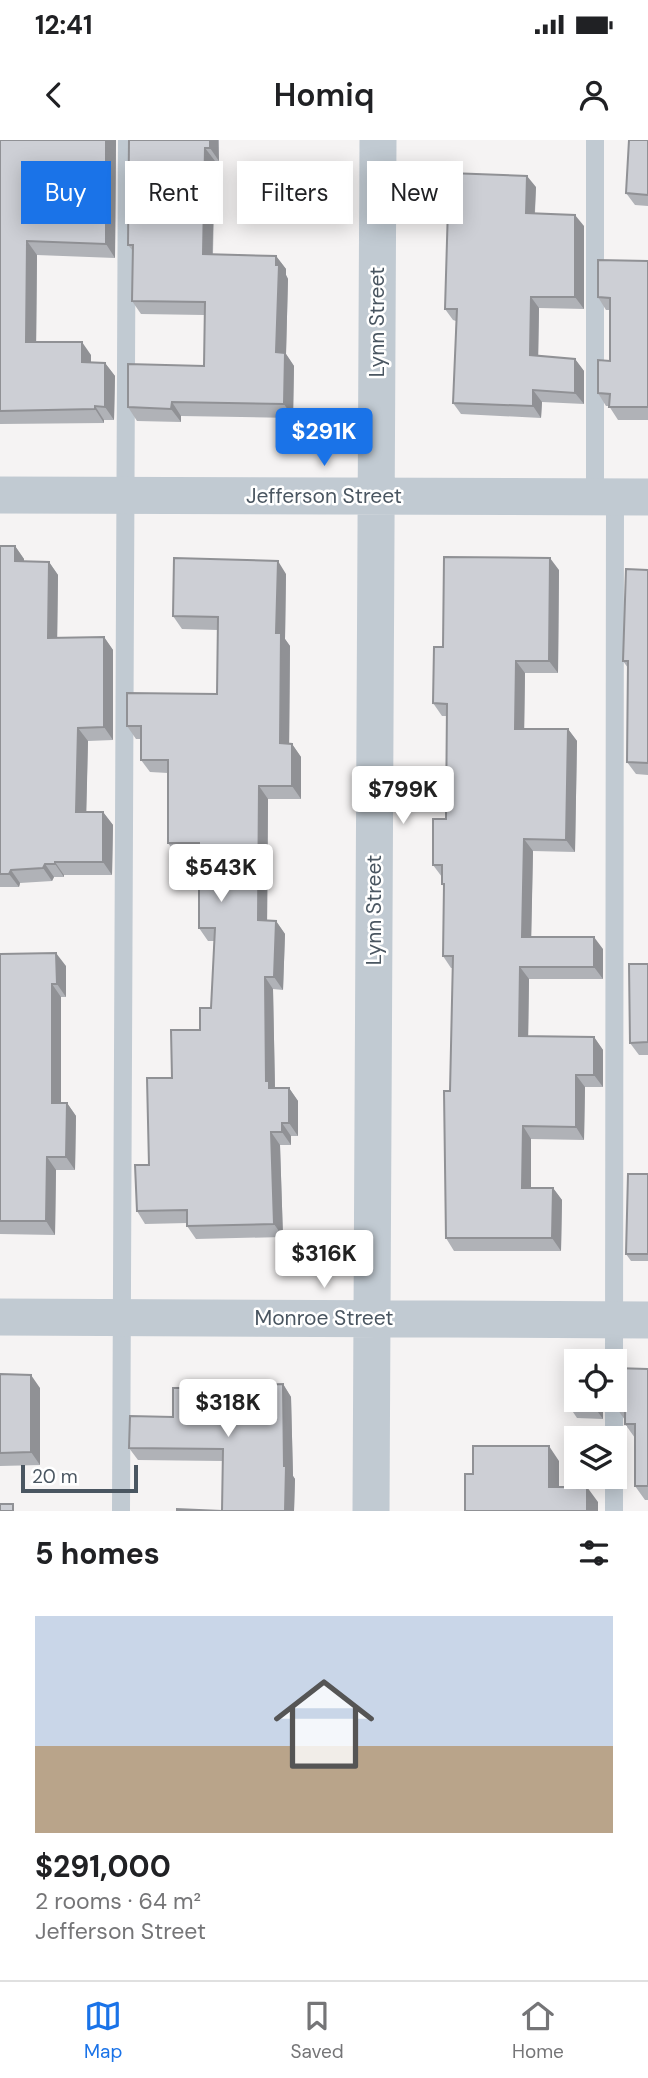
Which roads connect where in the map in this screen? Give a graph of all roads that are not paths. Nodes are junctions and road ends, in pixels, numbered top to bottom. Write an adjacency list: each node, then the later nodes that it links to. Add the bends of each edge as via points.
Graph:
1 (127, 140): 5 (lane)
2 (378, 140): 6 (street, Lynn Street)
3 (595, 140): 7 (lane)
4 (0, 495): 5 (street, Jefferson Street)
5 (126, 495): 6 (street, Jefferson Street); 9 (lane)
6 (376, 496): 7 (street, Jefferson Street); 10 (street, Lynn Street)
7 (619, 497): 11 (lane)
8 (0, 1317): 9 (street, Monroe Street)
9 (122, 1318): 10 (street, Monroe Street); 14 (lane)
10 (372, 1318): 11 (street, Monroe Street); 15 (street, Lynn Street)
11 (631, 1320): 12 (lane)
12 (619, 1349)
13 (614, 1489): 16 (lane)
14 (121, 1511)
15 (371, 1511)
16 (614, 1511)

